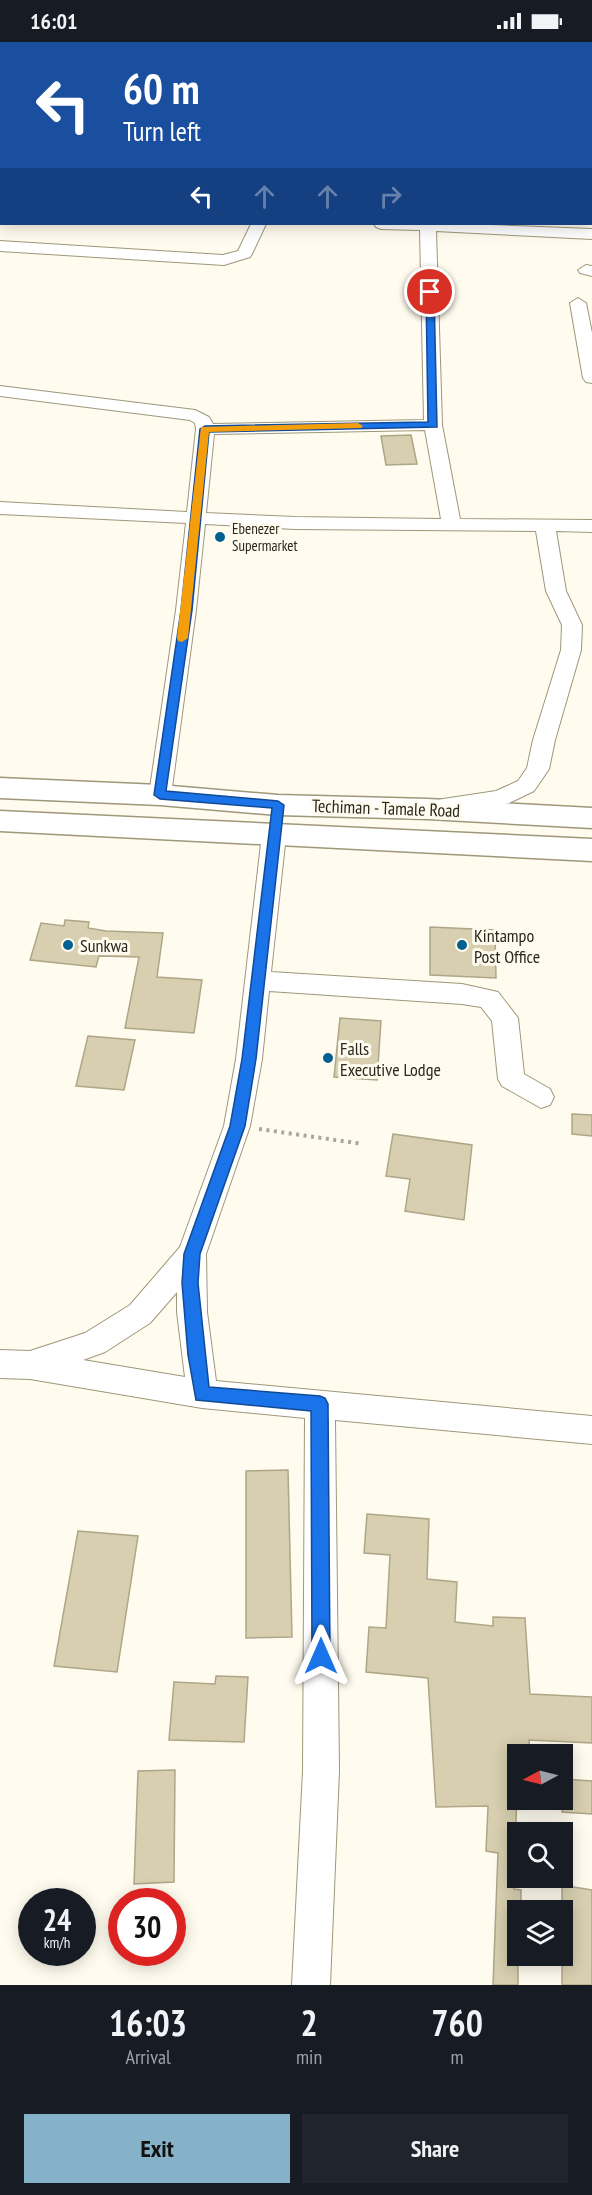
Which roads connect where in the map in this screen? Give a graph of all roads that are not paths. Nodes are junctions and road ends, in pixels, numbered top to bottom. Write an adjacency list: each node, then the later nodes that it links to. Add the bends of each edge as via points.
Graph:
1 (258, 225): 4 (street, via 244,254 224,260)
2 (428, 225): 3 (street); 8 (street)
3 (592, 234)
4 (0, 246)
5 (578, 303): 6 (street)
6 (592, 378)
7 (0, 391): 9 (street, via 195,415 203,421)
8 (433, 425): 9 (street); 12 (street)
9 (205, 429): 11 (street)
10 (0, 508): 11 (street)
11 (194, 518): 12 (street); 16 (street, via 186,610)
12 (452, 525): 13 (street)
13 (545, 526): 14 (street); 18 (street, via 556,591 572,625 571,650 538,769 526,786 501,798)
14 (592, 526)
15 (0, 788): 16 (highway, Techiman - Tamale Road)
16 (160, 795): 17 (highway, Techiman - Tamale Road)
17 (278, 805): 18 (highway, Techiman - Tamale Road); 21 (highway)
18 (428, 809): 19 (highway, Techiman - Tamale Road)
19 (592, 818)
20 (0, 821): 21 (highway, Techiman - Tamale Road)
21 (274, 835): 22 (highway, Techiman - Tamale Road); 23 (street)
22 (592, 850)
23 (257, 981): 24 (street, via 489,999 505,1018 511,1079); 25 (street, via 237,1126)
24 (541, 1097)
25 (192, 1254): 27 (street, via 140,1314 94,1343); 28 (street, via 192,1312)
26 (0, 1364): 27 (street)
27 (30, 1365): 28 (street)
28 (202, 1394): 29 (street)
29 (320, 1404): 30 (street); 31 (street, via 321,1771)
30 (592, 1430)
31 (311, 1985)

